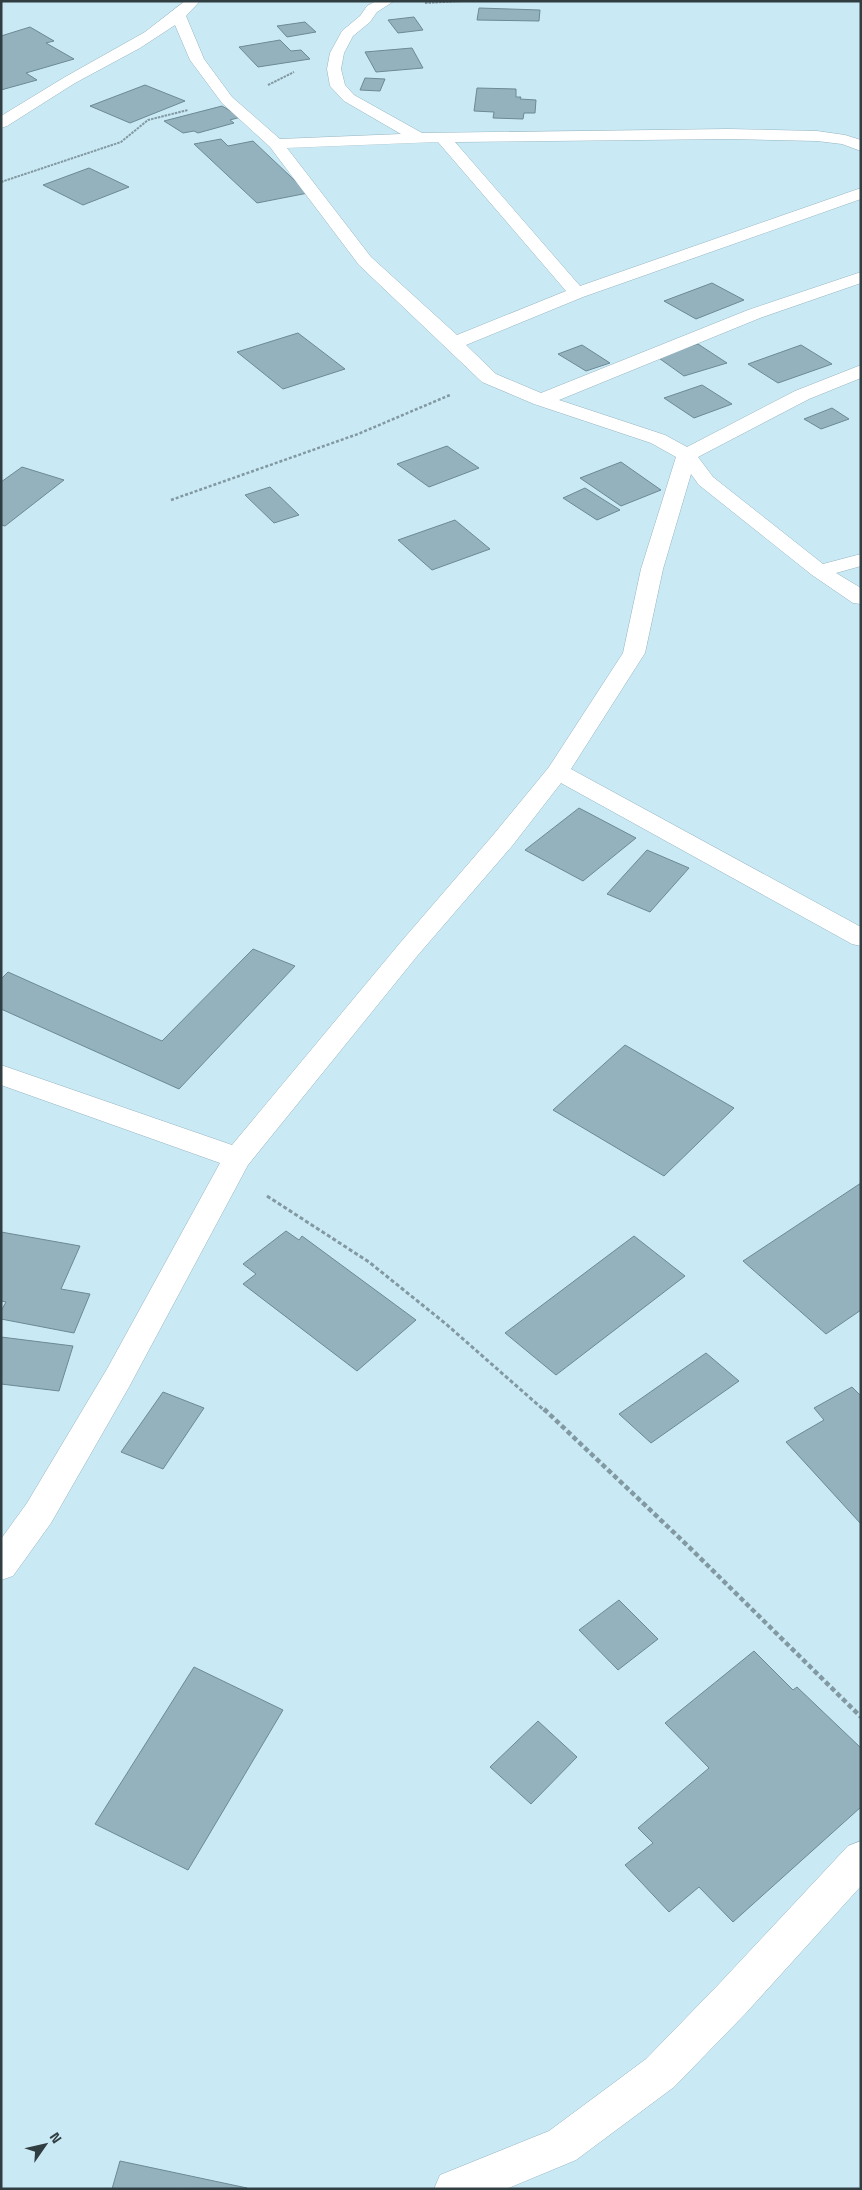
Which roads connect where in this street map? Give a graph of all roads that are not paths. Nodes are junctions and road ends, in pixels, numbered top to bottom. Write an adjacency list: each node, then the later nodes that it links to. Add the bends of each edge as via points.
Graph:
1 (193, 1): 3 (street)
2 (387, 1): 6 (street, via 372,9 347,34 337,53 334,69 338,86 349,98)
3 (179, 17): 4 (street); 7 (street, via 197,60 227,100)
4 (5, 116)
5 (442, 137): 6 (street); 8 (street, via 728,134 816,136); 11 (street)
6 (419, 138): 7 (street)
7 (276, 144): 12 (street, via 366,261)
8 (861, 146)
9 (861, 193): 11 (street)
10 (861, 277): 14 (street, via 754,314)
11 (577, 293): 12 (street)
12 (454, 343): 14 (street, via 489,378)
13 (861, 371): 15 (street, via 802,395)
14 (540, 400): 15 (street, via 658,439)
15 (687, 455): 17 (street, via 706,481); 19 (street, via 652,569 634,653)
16 (861, 560): 17 (street)
17 (819, 571): 18 (street)
18 (861, 598)
19 (558, 771): 20 (street); 22 (street)
20 (861, 938)
21 (6, 1084): 22 (street)
22 (233, 1164): 23 (street, via 118,1378 39,1513)
23 (1, 1566)
24 (861, 1859): 25 (street, via 660,2073 562,2146)
25 (454, 2189)

